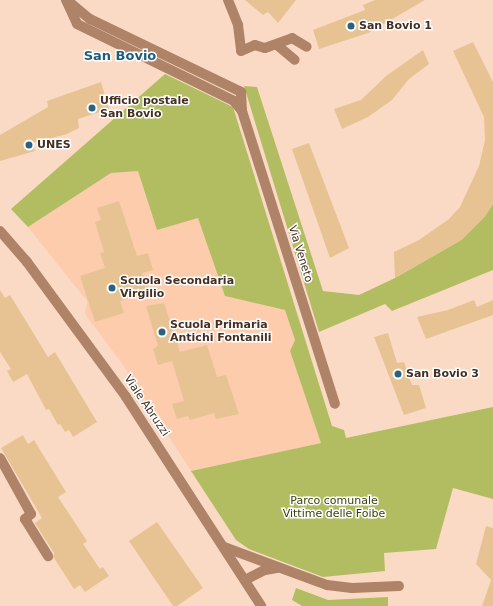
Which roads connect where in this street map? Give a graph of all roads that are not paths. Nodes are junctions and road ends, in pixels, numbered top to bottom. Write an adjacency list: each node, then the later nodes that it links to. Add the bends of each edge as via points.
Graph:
1 (67, 0): 7 (street, Via Veneto, via 90,19 241,92 242,111)
2 (228, 0): 3 (street, via 238,25 240,51 255,45 265,48)
3 (277, 45): 4 (street, via 292,38); 5 (street)
4 (307, 47)
5 (295, 60)
6 (0, 231): 9 (street, Viale Abruzzi, via 36,274 126,397)
7 (334, 404)
8 (0, 458): 10 (street, via 31,514 25,519)
9 (224, 547): 11 (street); 12 (street, Viale Abruzzi)
10 (48, 556)
11 (277, 568): 12 (street, via 265,570); 13 (street, via 313,582 340,588)
12 (245, 580): 14 (street, Viale Abruzzi)
13 (399, 586)
14 (260, 605)

